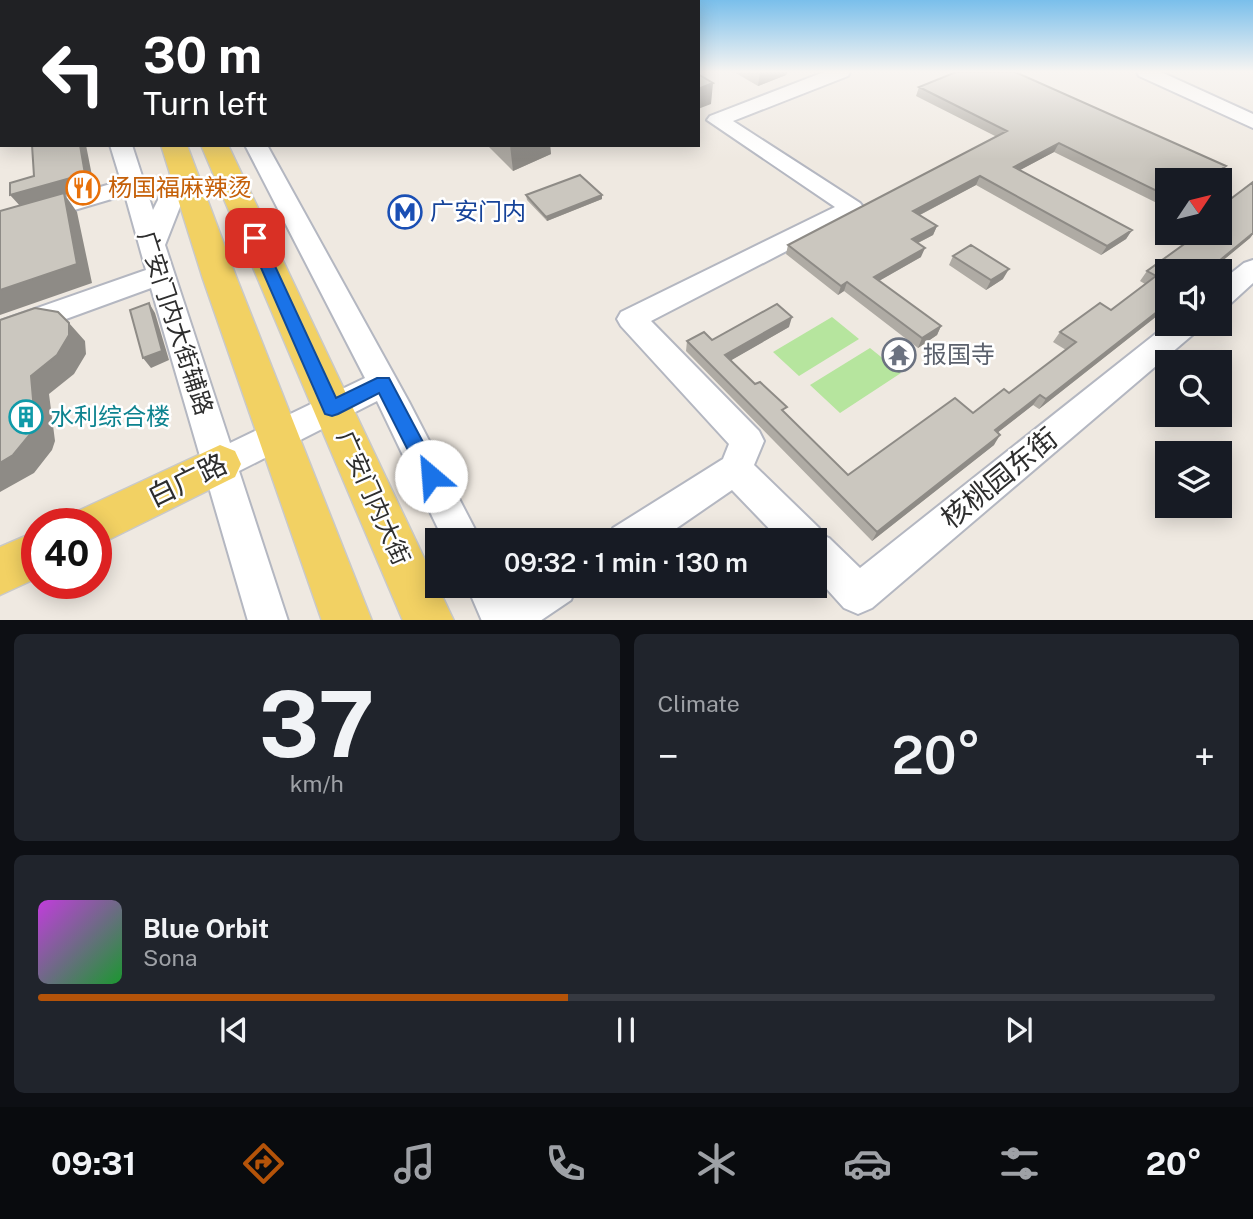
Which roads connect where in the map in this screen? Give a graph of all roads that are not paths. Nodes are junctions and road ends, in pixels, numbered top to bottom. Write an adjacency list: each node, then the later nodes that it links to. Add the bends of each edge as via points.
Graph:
1 (766, 101): 19 (street, via 717,120 852,208 631,319 747,441)
2 (1208, 101): 3 (street)
3 (1253, 122)
4 (122, 147): 8 (street, 广安门内大街辅路)
5 (215, 147): 16 (main road, 广安门内大街)
6 (257, 147): 15 (street)
7 (175, 155): 10 (street); 17 (main road)
8 (133, 185): 9 (street); 10 (street, 广安门内大街辅路)
9 (0, 224)
10 (155, 261): 13 (street); 18 (street, 广安门内大街辅路)
11 (1253, 269): 12 (street)
12 (1232, 287)
13 (0, 332)
14 (1172, 336): 25 (street, 核桃园东街, via 858,594)
15 (383, 383): 16 (street, 白广路); 21 (street)
16 (332, 408): 17 (street, 白广路); 31 (main road, 广安门内大街)
17 (278, 436): 18 (street, 白广路); 30 (main road)
18 (220, 464): 20 (main road, 白广路); 29 (street, 广安门内大街辅路)
19 (735, 469): 22 (street); 23 (street)
20 (112, 517)
21 (456, 528)
22 (646, 528)
23 (793, 528)
24 (21, 561): 26 (main road)
25 (827, 562)
26 (0, 571)
27 (492, 598): 32 (street)
28 (538, 598): 33 (street)
29 (268, 620)
30 (347, 620)
31 (429, 620)
32 (503, 620)
33 (505, 620)

